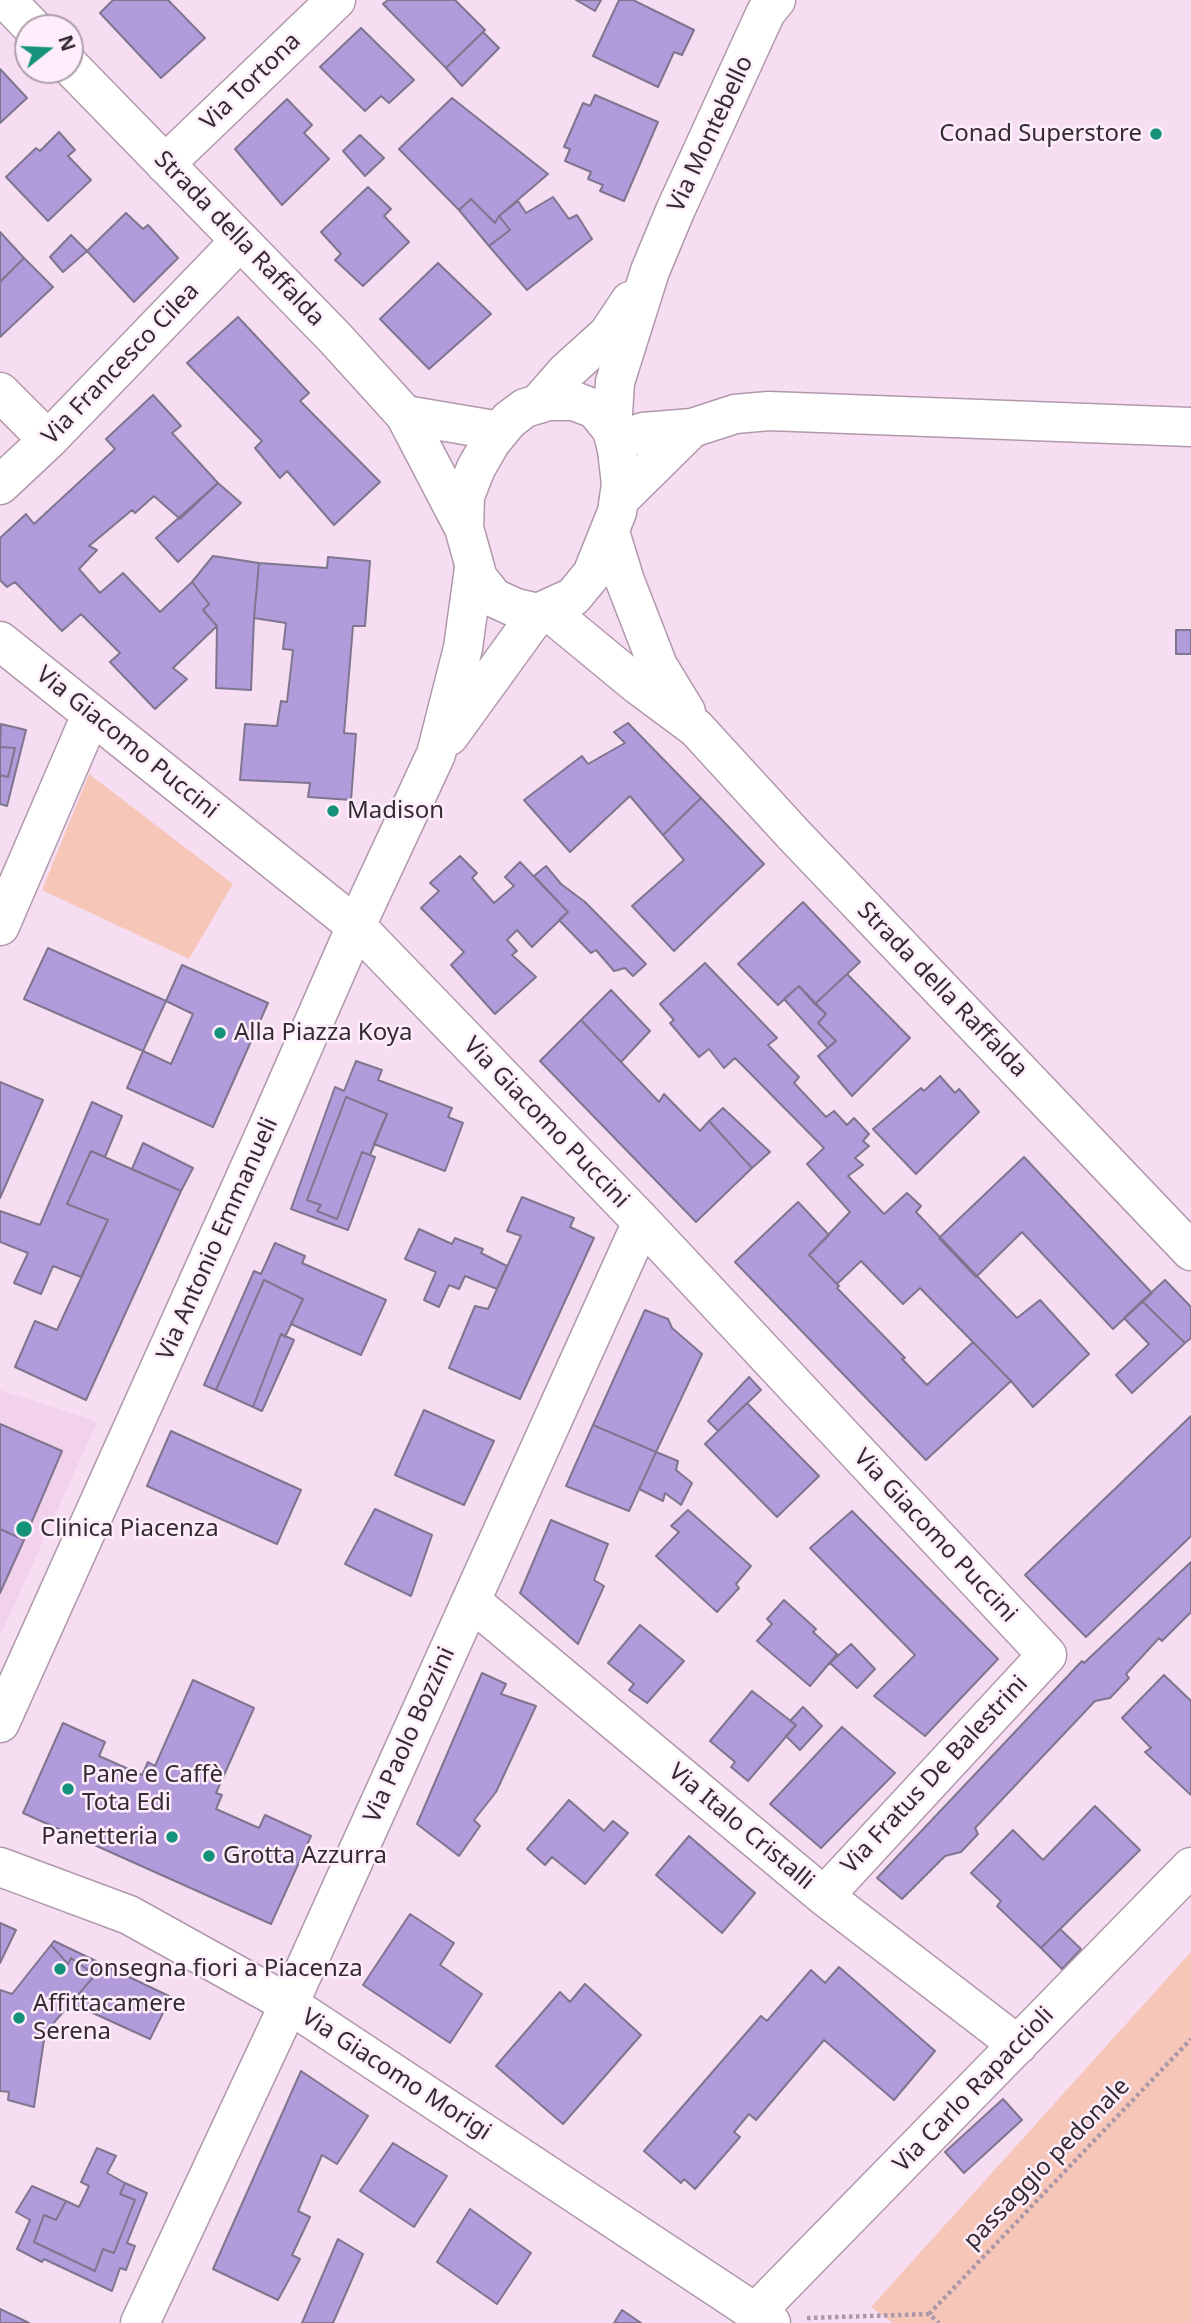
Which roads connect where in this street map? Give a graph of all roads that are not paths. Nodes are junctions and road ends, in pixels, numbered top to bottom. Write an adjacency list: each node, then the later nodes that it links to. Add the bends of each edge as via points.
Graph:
1 (6, 0): 4 (street)
2 (336, 0): 6 (street, Via Tortona)
3 (776, 0): 8 (street, Via Montebello, via 766,12)
4 (20, 14)
5 (84, 80): 6 (street, Strada della Raffalda)
6 (165, 164): 7 (street, Strada della Raffalda)
7 (240, 241): 11 (street, Strada della Raffalda); 16 (street, Via Francesco Cilea)
8 (650, 271): 10 (street, Via Montebello, via 608,334); 15 (street, Via Montebello, via 615,382)
9 (0, 392): 16 (street)
10 (538, 404): 14 (street, Strada della Raffalda, via 525,408); 15 (street, Strada della Raffalda, via 574,401 595,409)
11 (405, 415): 14 (street); 19 (street, Strada della Raffalda)
12 (1191, 427): 13 (street, via 769,411 735,414)
13 (692, 428): 15 (street); 18 (street)
14 (500, 431): 19 (street, Strada della Raffalda, via 476,468 466,496)
15 (614, 436): 18 (street, Strada della Raffalda, via 621,484)
16 (48, 440): 17 (street, Via Francesco Cilea)
17 (0, 485)
18 (615, 516): 21 (street, Strada della Raffalda, via 592,574 573,597); 24 (street, Strada della Raffalda, via 625,581 658,666)
19 (464, 528): 20 (street, Strada della Raffalda)
20 (474, 568): 21 (street, Strada della Raffalda, via 494,598 516,608); 25 (street, Via Antonio Emmanueli, via 463,648)
21 (542, 611): 24 (street, Strada della Raffalda); 25 (street, Via Antonio Emmanueli)
22 (0, 641): 23 (street, Via Giacomo Puccini)
23 (91, 715): 26 (street); 28 (street, Via Giacomo Puccini)
24 (696, 728): 30 (street, Strada della Raffalda)
25 (436, 754): 28 (street, Via Antonio Emmanueli)
26 (16, 853): 27 (street)
27 (0, 926)
28 (356, 926): 29 (street, Via Giacomo Puccini); 33 (street, Via Antonio Emmanueli)
29 (642, 1222): 31 (street, Via Paolo Bozzini); 32 (street, Via Giacomo Puccini)
30 (1191, 1251)
31 (471, 1601): 36 (street, Via Italo Cristalli); 37 (street, Via Paolo Bozzini)
32 (1047, 1655): 36 (street, Via Fratus De Balestrini)
33 (0, 1723)
34 (0, 1867): 37 (street, Via Giacomo Morigi, via 129,1915)
35 (1191, 1867): 38 (street, Via Carlo Rapaccioli)
36 (824, 1896): 38 (street, Via Italo Cristalli)
37 (289, 2004): 39 (street, Via Giacomo Morigi); 40 (street, Via Paolo Bozzini)
38 (1018, 2045): 39 (street, Via Carlo Rapaccioli)
39 (765, 2318)
40 (140, 2323)

